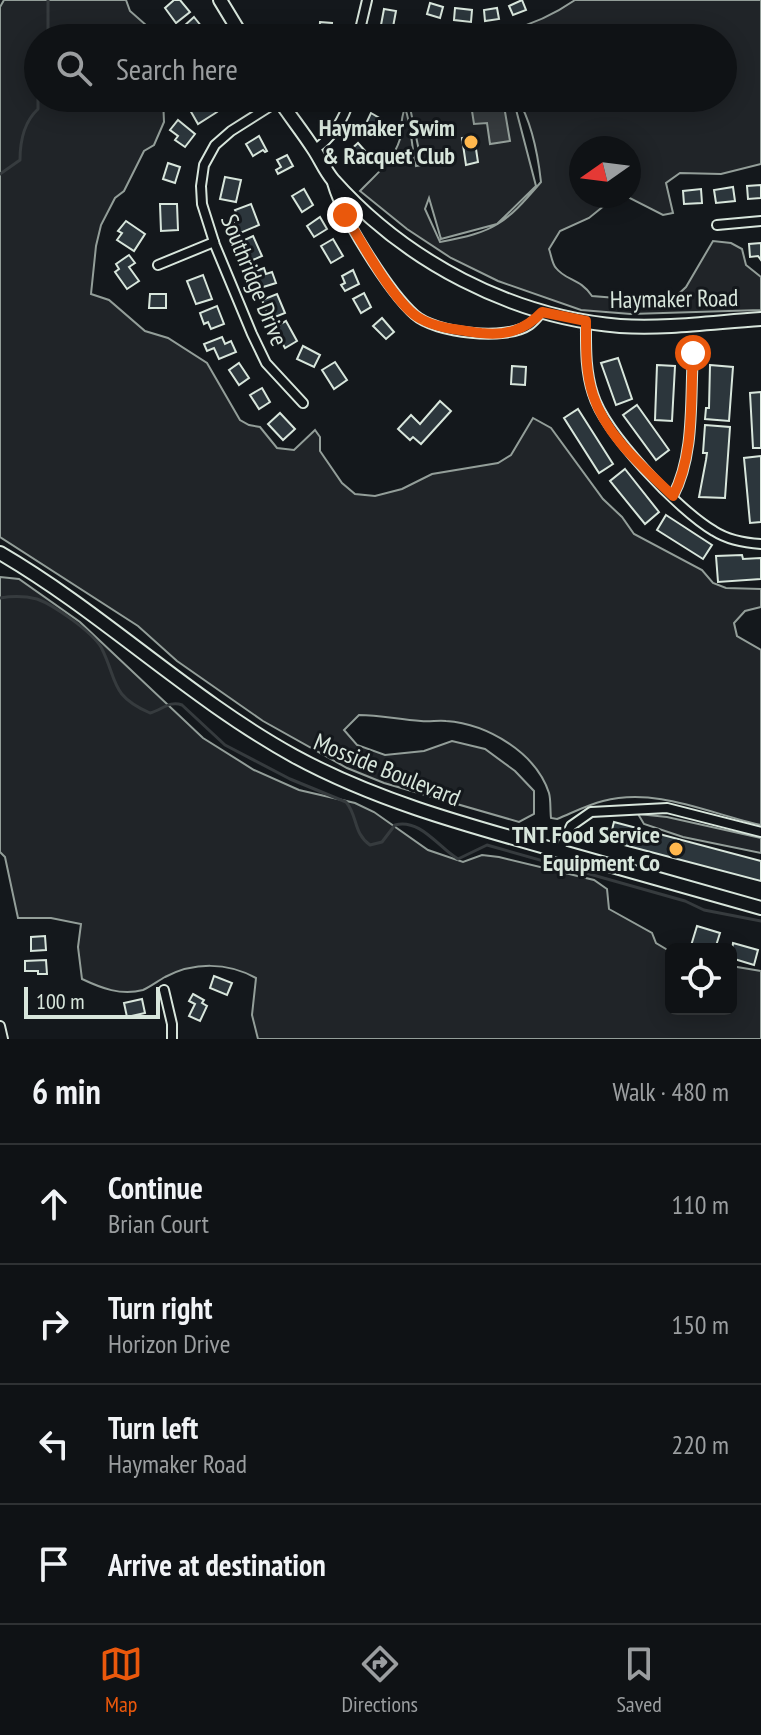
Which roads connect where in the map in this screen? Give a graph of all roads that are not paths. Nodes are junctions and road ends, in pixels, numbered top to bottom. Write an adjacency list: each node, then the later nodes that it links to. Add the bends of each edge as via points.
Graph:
1 (220, 0): 3 (main road)
2 (367, 0): 4 (street)
3 (235, 24)
4 (361, 24)
5 (260, 112): 12 (street, Southridge Drive, via 215,145 204,165 202,204)
6 (288, 112): 8 (main road, Haymaker Road)
7 (346, 112): 8 (street)
8 (314, 150): 9 (main road, Haymaker Road)
9 (331, 178): 14 (main road, Haymaker Road, via 405,244 443,269); 14 (street, Haymaker Road, via 345,215 417,318 496,335 530,325)
10 (761, 221): 11 (street)
11 (717, 225)
12 (214, 242): 13 (street); 18 (street, Southridge Drive, via 266,363)
13 (158, 265)
14 (542, 312): 16 (main road, Haymaker Road)
15 (761, 319): 16 (main road, Haymaker Road, via 667,326)
16 (586, 321): 19 (street, via 587,367 603,416 628,452)
17 (693, 353): 19 (street, via 686,457)
18 (303, 403)
19 (673, 496): 20 (street, via 715,532)
20 (761, 544)
21 (0, 553): 23 (main road, Mosside Boulevard, via 41,577 240,725 297,757 399,804)
22 (761, 832): 23 (street, via 667,808 591,812 571,826)
23 (559, 851): 24 (main road, Mosside Boulevard)
24 (761, 908)
25 (164, 990): 28 (street)
26 (0, 1026): 27 (street)
27 (3, 1039)
28 (172, 1039)

